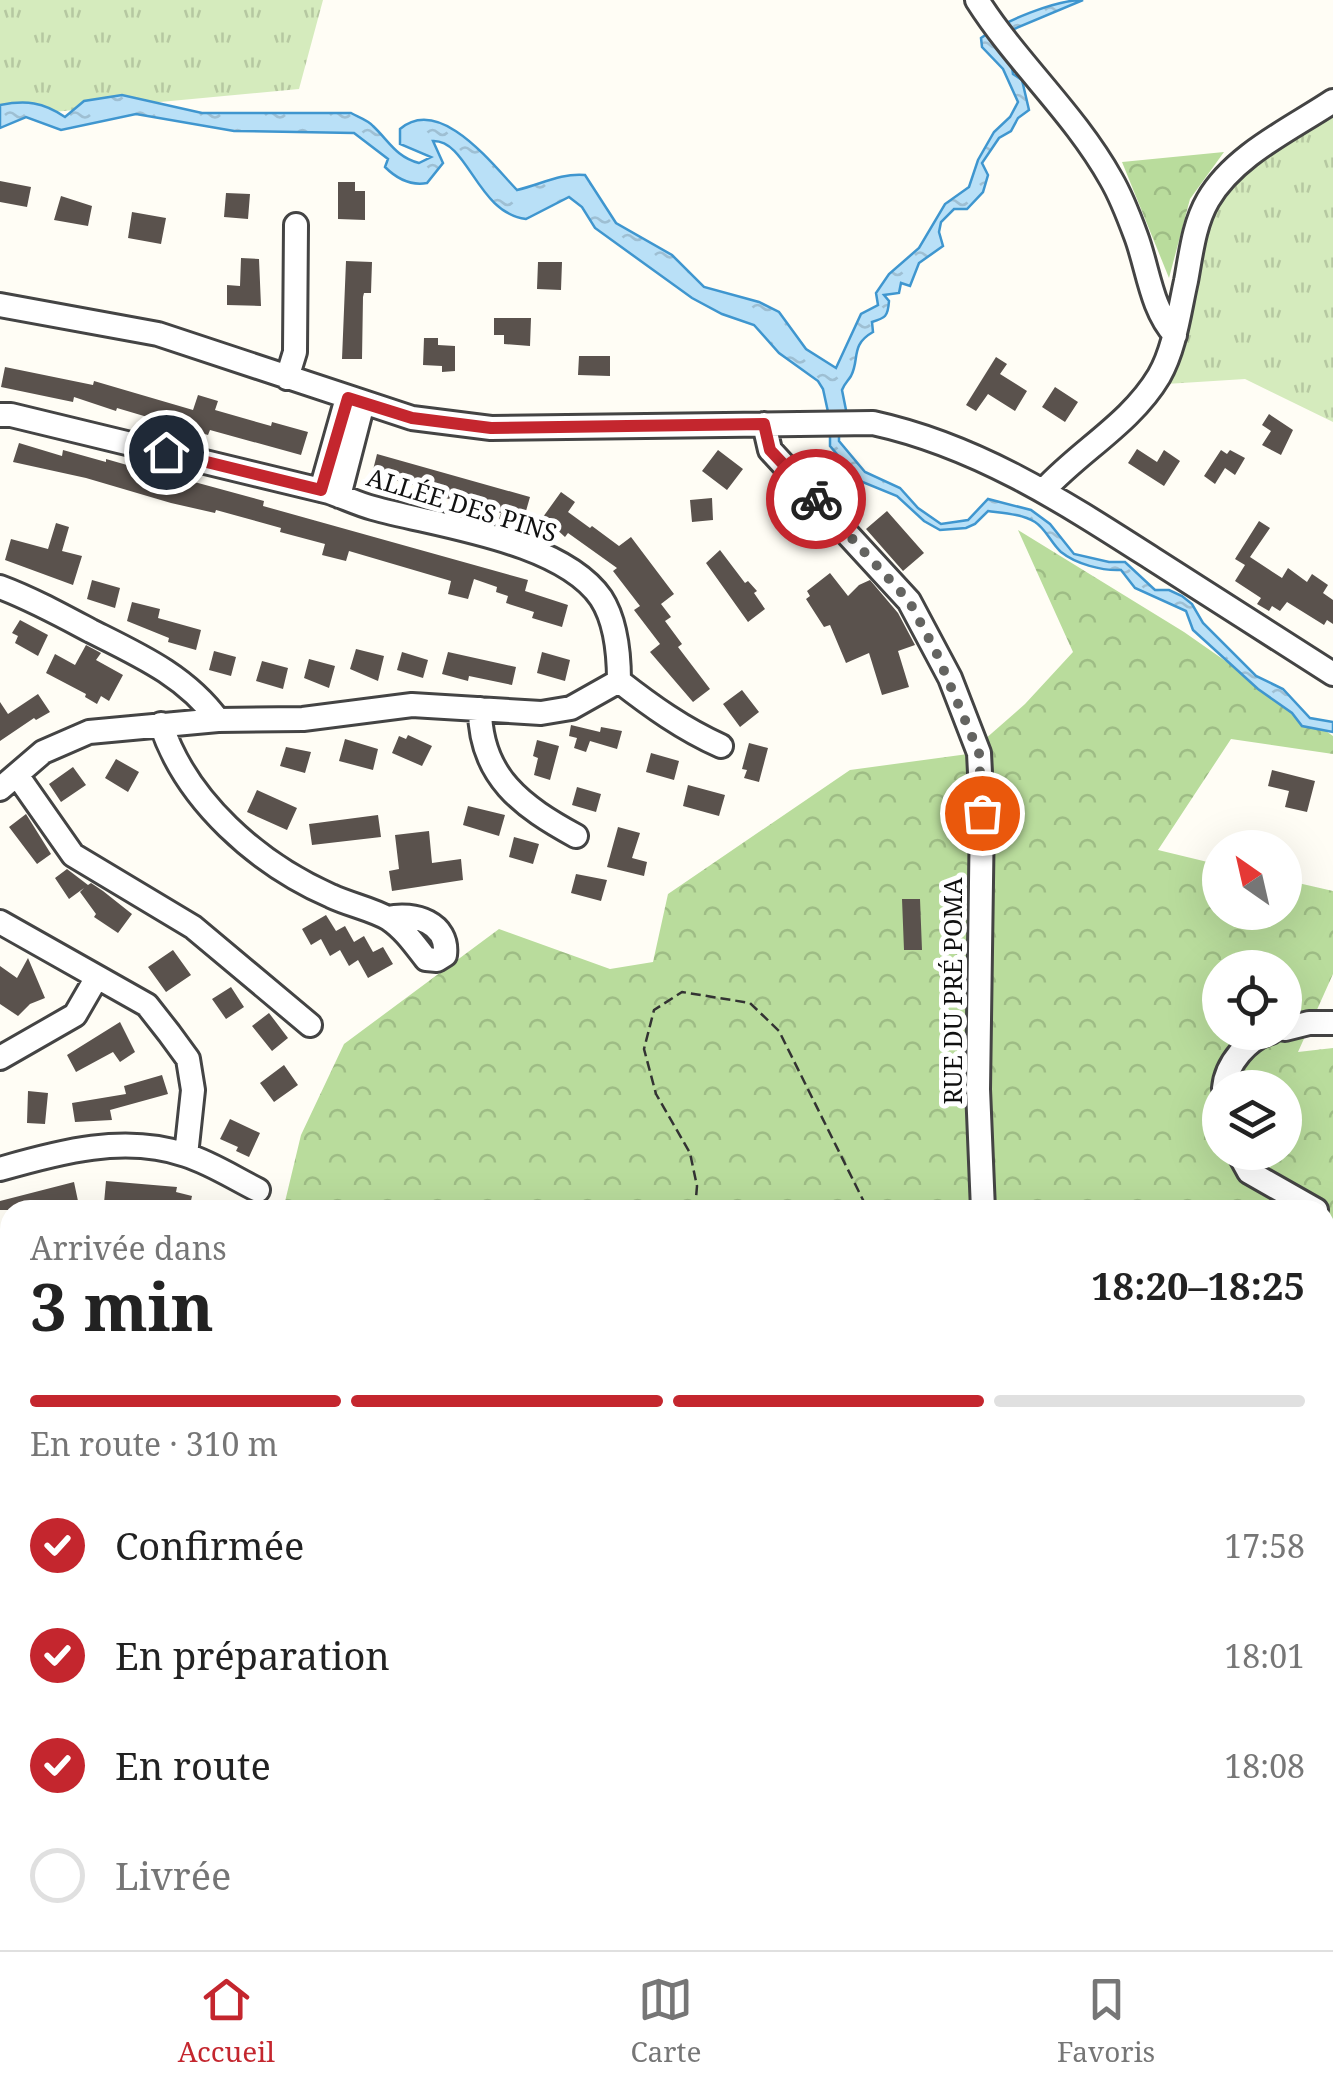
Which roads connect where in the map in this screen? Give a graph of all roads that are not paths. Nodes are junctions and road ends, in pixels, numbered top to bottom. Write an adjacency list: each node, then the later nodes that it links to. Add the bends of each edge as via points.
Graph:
1 (976, 0): 5 (street, via 1111,180 1163,322)
2 (1333, 101): 5 (street, via 1247,157 1207,202)
3 (296, 224): 6 (street, via 295,352)
4 (0, 304): 6 (street, via 158,334)
5 (1175, 335): 10 (street, via 1160,374 1136,408)
6 (288, 378): 7 (street)
7 (355, 401): 9 (street, via 412,418 491,428); 11 (street)
8 (0, 415): 11 (street, ALLÉE DES PINS)
9 (764, 424): 10 (street, via 874,424 910,432); 30 (street, RUE DU PRÉ POMA, via 770,450 909,601 950,678 979,753)
10 (1045, 489): 13 (street)
11 (330, 492): 14 (street, ALLÉE DES PINS, via 508,543 570,570 600,598 610,619)
12 (0, 586): 16 (street, via 166,669)
13 (1333, 674)
14 (618, 681): 15 (street, via 571,708); 18 (street)
15 (480, 710): 16 (street, via 390,706 303,719); 20 (street, via 491,761 514,797)
16 (218, 720): 17 (street)
17 (161, 724): 19 (street, via 89,732 43,752); 21 (street, via 181,771 227,826 270,862 329,896)
18 (721, 746)
19 (8, 782): 24 (street, via 73,855 193,927)
20 (576, 836)
21 (388, 918)
22 (0, 922): 23 (street)
23 (96, 976): 25 (street, via 74,1014); 26 (street, via 147,1005 188,1059 193,1090)
24 (310, 1025)
25 (0, 1058)
26 (186, 1155): 27 (street, via 148,1147 76,1148); 29 (street)
27 (0, 1167)
28 (1248, 1170): 31 (street)
29 (258, 1190)
30 (983, 1200)
31 (1298, 1200)

